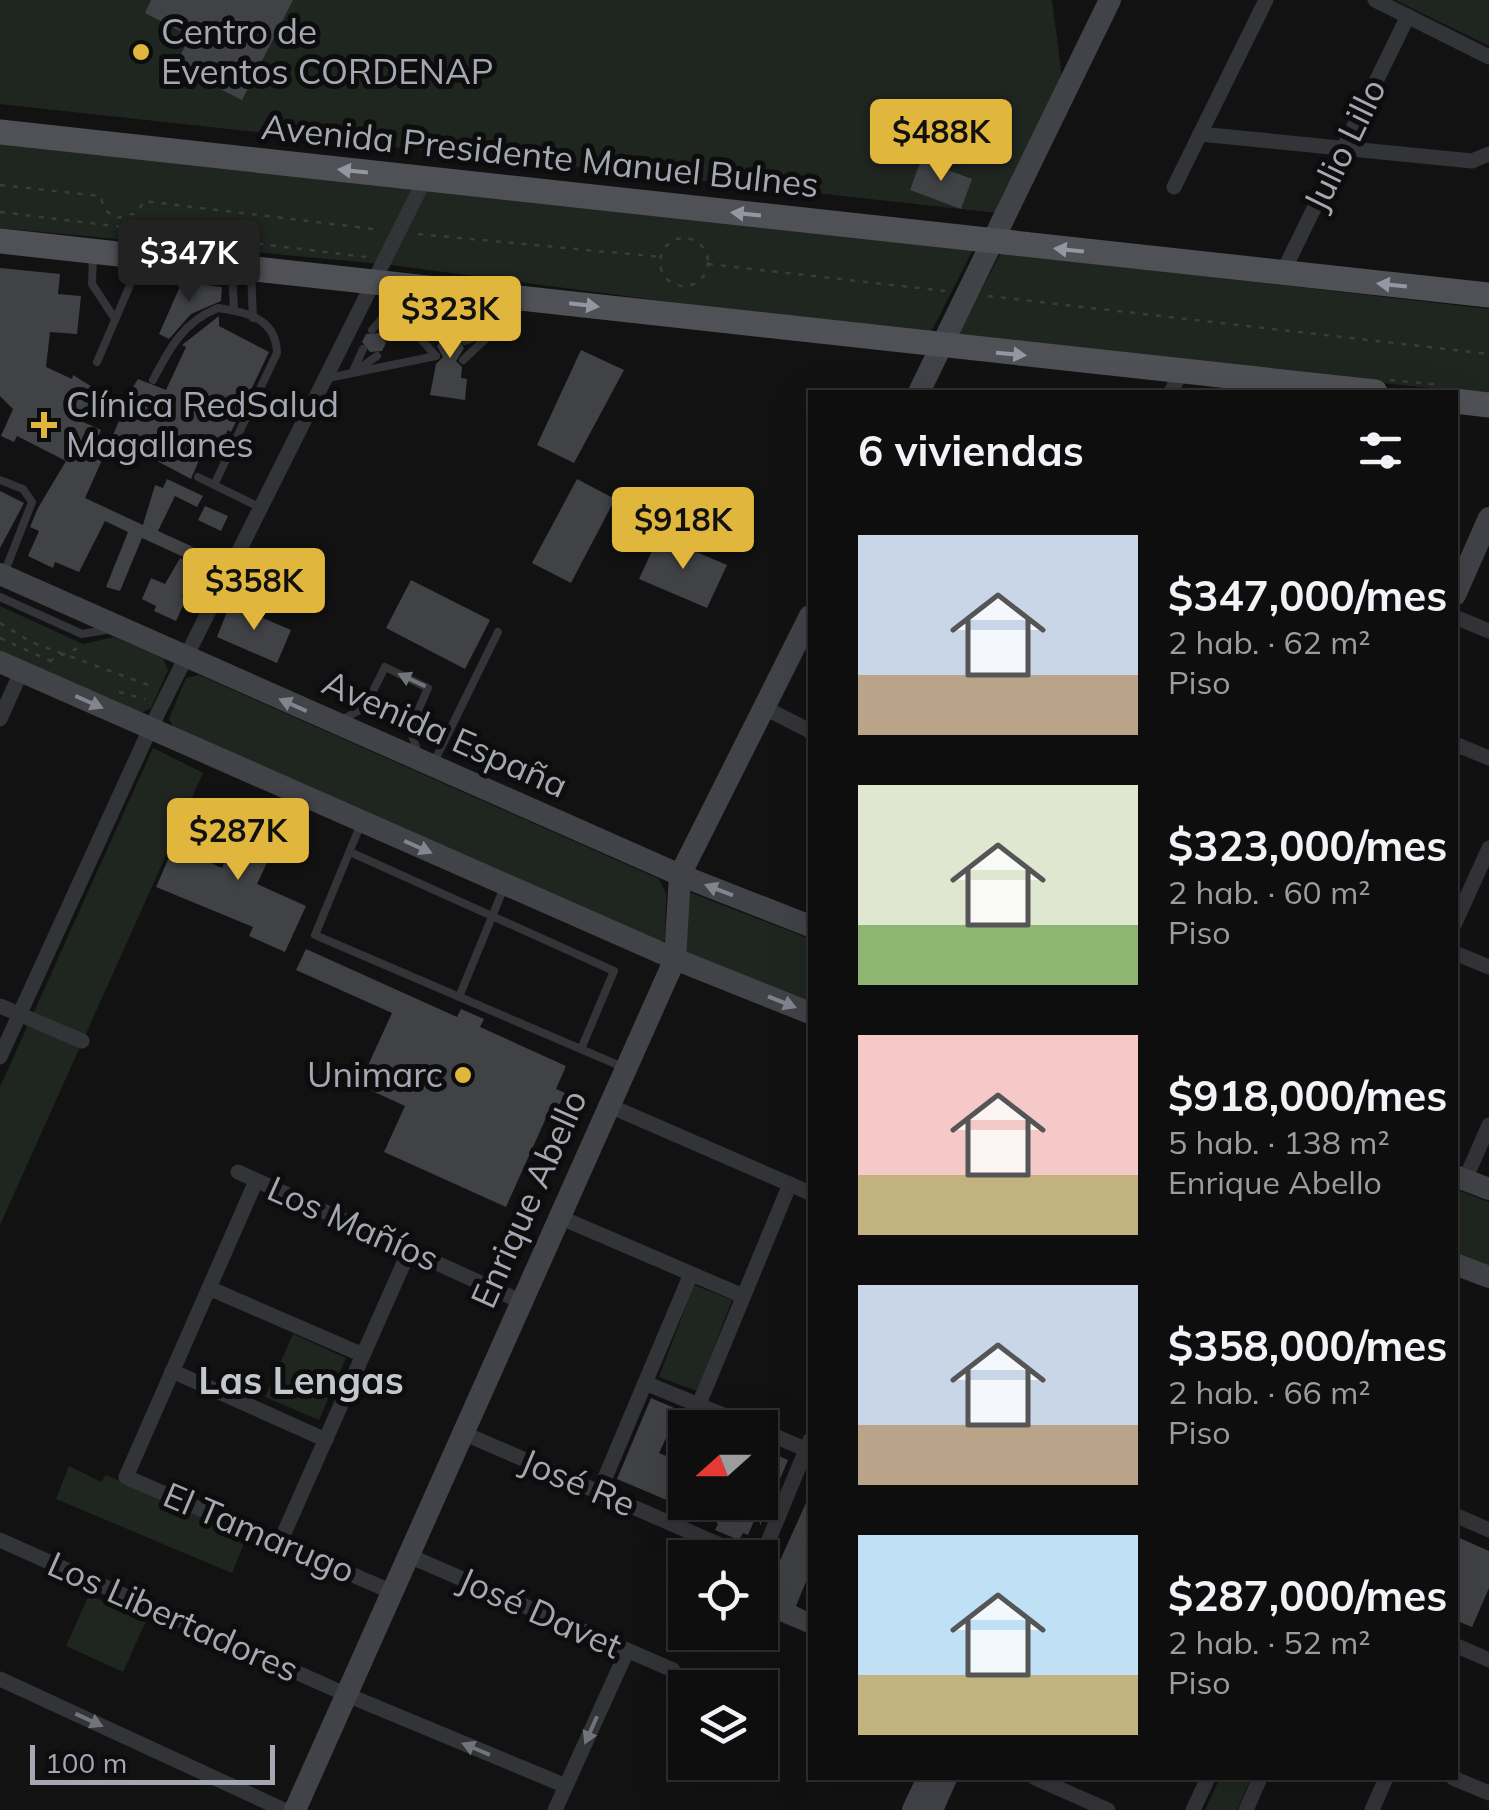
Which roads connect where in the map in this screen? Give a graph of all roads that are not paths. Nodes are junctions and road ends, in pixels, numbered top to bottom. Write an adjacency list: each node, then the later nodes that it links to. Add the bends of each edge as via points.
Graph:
1 (1110, 0): 13 (main road)
2 (1266, 0): 7 (street)
3 (1375, 0): 4 (street)
4 (1408, 16): 5 (street); 8 (street, Julio Lillo)
5 (1489, 56)
6 (0, 132): 10 (main road, Avenida Presidente Manuel Bulnes, one-way to 6)
7 (1200, 134): 8 (street); 11 (street)
8 (1342, 150): 9 (street); 16 (street, Julio Lillo)
9 (1486, 156)
10 (424, 179): 13 (main road, Avenida Presidente Manuel Bulnes, one-way to 10); 18 (street)
11 (1174, 187)
12 (0, 241): 14 (main road)
13 (992, 242): 16 (main road, Avenida Presidente Manuel Bulnes, one-way to 13); 31 (main road)
14 (94, 251): 15 (main road); 23 (lane, via 92,284)
15 (241, 266): 18 (main road); 21 (lane); 22 (lane)
16 (1282, 274): 19 (main road, Avenida Presidente Manuel Bulnes, one-way to 16)
17 (130, 284): 23 (lane)
18 (387, 288): 20 (main road); 24 (lane); 27 (lane); 28 (lane); 29 (lane); 36 (lane, via 436,356); 37 (street)
19 (1489, 295)
20 (528, 299): 26 (lane); 31 (main road, one-way to 31)
21 (234, 310): 22 (lane); 38 (lane, via 218,308 190,324)
22 (253, 318): 46 (lane, via 276,334 277,352)
23 (116, 319): 35 (lane)
24 (440, 320)
25 (467, 322): 26 (lane)
26 (504, 324): 30 (lane); 34 (lane)
27 (372, 330)
28 (386, 336)
29 (438, 337)
30 (465, 341)
31 (941, 347): 39 (main road, one-way to 39); 40 (main road)
32 (363, 349): 36 (lane)
33 (376, 356): 36 (lane)
34 (463, 360)
35 (97, 362)
36 (352, 374): 37 (lane)
37 (322, 379): 47 (street)
38 (153, 380)
39 (1176, 381): 41 (main road)
40 (920, 390)
41 (1328, 390)
42 (1458, 402): 43 (main road)
43 (1489, 405)
44 (198, 477): 46 (lane)
45 (0, 480): 49 (lane, via 23,489 32,502)
46 (214, 485): 47 (lane)
47 (259, 507): 55 (street)
48 (1489, 518): 50 (main road)
49 (1, 582): 55 (main road, Avenida España)
50 (1458, 589)
51 (1458, 617): 54 (street)
52 (808, 620): 57 (main road, Enrique Abello)
53 (498, 632): 64 (lane)
54 (1489, 632)
55 (185, 657): 59 (main road, Avenida España, one-way to 55); 60 (street)
56 (20, 667): 58 (street); 60 (main road, one-way to 60)
57 (764, 708): 61 (street); 68 (main road, Enrique Abello)
58 (0, 719)
59 (335, 724): 64 (main road, Avenida España); 64 (lane, one-way to 59, via 410,728 428,688 384,667 365,707)
60 (150, 729): 65 (main road); 79 (street)
61 (808, 730)
62 (1458, 745): 63 (street)
63 (1489, 758)
64 (427, 764): 68 (main road, Avenida España)
65 (362, 822): 67 (lane); 69 (main road, one-way to 69)
66 (1489, 848): 71 (street)
67 (350, 852): 70 (lane); 76 (lane, via 314,935)
68 (680, 875): 72 (main road, Avenida España, one-way to 68); 74 (main road, Enrique Abello)
69 (505, 885): 70 (lane); 74 (main road)
70 (492, 916): 76 (lane); 81 (lane, via 614,971)
71 (1458, 916)
72 (808, 925)
73 (1458, 953): 75 (street)
74 (675, 960): 78 (main road, one-way to 78); 83 (main road, Enrique Abello)
75 (1489, 967)
76 (459, 997): 81 (lane)
77 (0, 1006): 79 (street)
78 (808, 1013)
79 (18, 1014): 80 (street); 82 (street)
80 (82, 1041)
81 (581, 1049): 83 (lane)
82 (0, 1057)
83 (627, 1068): 84 (main road, Enrique Abello)
84 (610, 1106): 89 (street); 92 (main road, Enrique Abello)
85 (1489, 1125): 87 (street)
86 (238, 1172): 88 (street, Los Mañíos)
87 (1460, 1178): 90 (main road)
88 (256, 1180): 93 (street, Los Mañíos); 97 (street)
89 (790, 1184): 91 (street); 98 (street)
90 (1489, 1189)
91 (808, 1192)
92 (557, 1216): 95 (street); 99 (main road, Enrique Abello)
93 (410, 1250): 99 (street, Los Mañíos); 100 (street)
94 (1458, 1265): 96 (main road)
95 (690, 1274): 98 (street); 102 (street)
96 (1489, 1277)
97 (209, 1288): 100 (street); 101 (street)
98 (743, 1296): 103 (street)
99 (522, 1302): 105 (main road, Enrique Abello)
100 (363, 1355): 107 (street)
101 (172, 1371): 107 (street); 114 (street, El Tamarugo, via 126,1477)
102 (645, 1383): 103 (street); 110 (street)
103 (698, 1404): 104 (street)
104 (712, 1410)
105 (461, 1432): 110 (street, José Re); 117 (main road, Enrique Abello)
106 (778, 1436): 108 (street)
107 (326, 1440): 114 (street)
108 (808, 1447)
109 (808, 1449): 116 (street)
110 (598, 1492): 115 (street, José Re)
111 (1458, 1516): 112 (street)
112 (1489, 1530)
113 (0, 1540): 124 (street, Los Libertadores)
114 (281, 1540): 118 (street, El Tamarugo)
115 (709, 1540)
116 (769, 1540)
117 (407, 1554): 118 (main road, Enrique Abello); 120 (street, José Davet)
118 (390, 1591): 124 (main road, Enrique Abello)
119 (1458, 1646): 121 (street)
120 (627, 1651): 122 (street, José Davet); 133 (street, one-way to 133)
121 (1489, 1660)
122 (673, 1670)
123 (0, 1679): 136 (street, one-way to 136)
124 (345, 1694): 133 (street, Los Libertadores, one-way to 124); 137 (main road, Enrique Abello)
125 (927, 1780): 139 (main road)
126 (945, 1780): 140 (main road)
127 (1039, 1780): 135 (street)
128 (1079, 1780): 135 (street)
129 (1207, 1780): 142 (street)
130 (1259, 1780): 143 (street)
131 (1385, 1780): 144 (street)
132 (1458, 1780): 134 (street)
133 (566, 1786): 138 (street)
134 (1489, 1794)
135 (1073, 1795): 141 (street)
136 (284, 1810)
137 (296, 1810)
138 (555, 1810)
139 (913, 1810)
140 (932, 1810)
141 (1108, 1810)
142 (1193, 1810)
143 (1246, 1810)
144 (1372, 1810)

